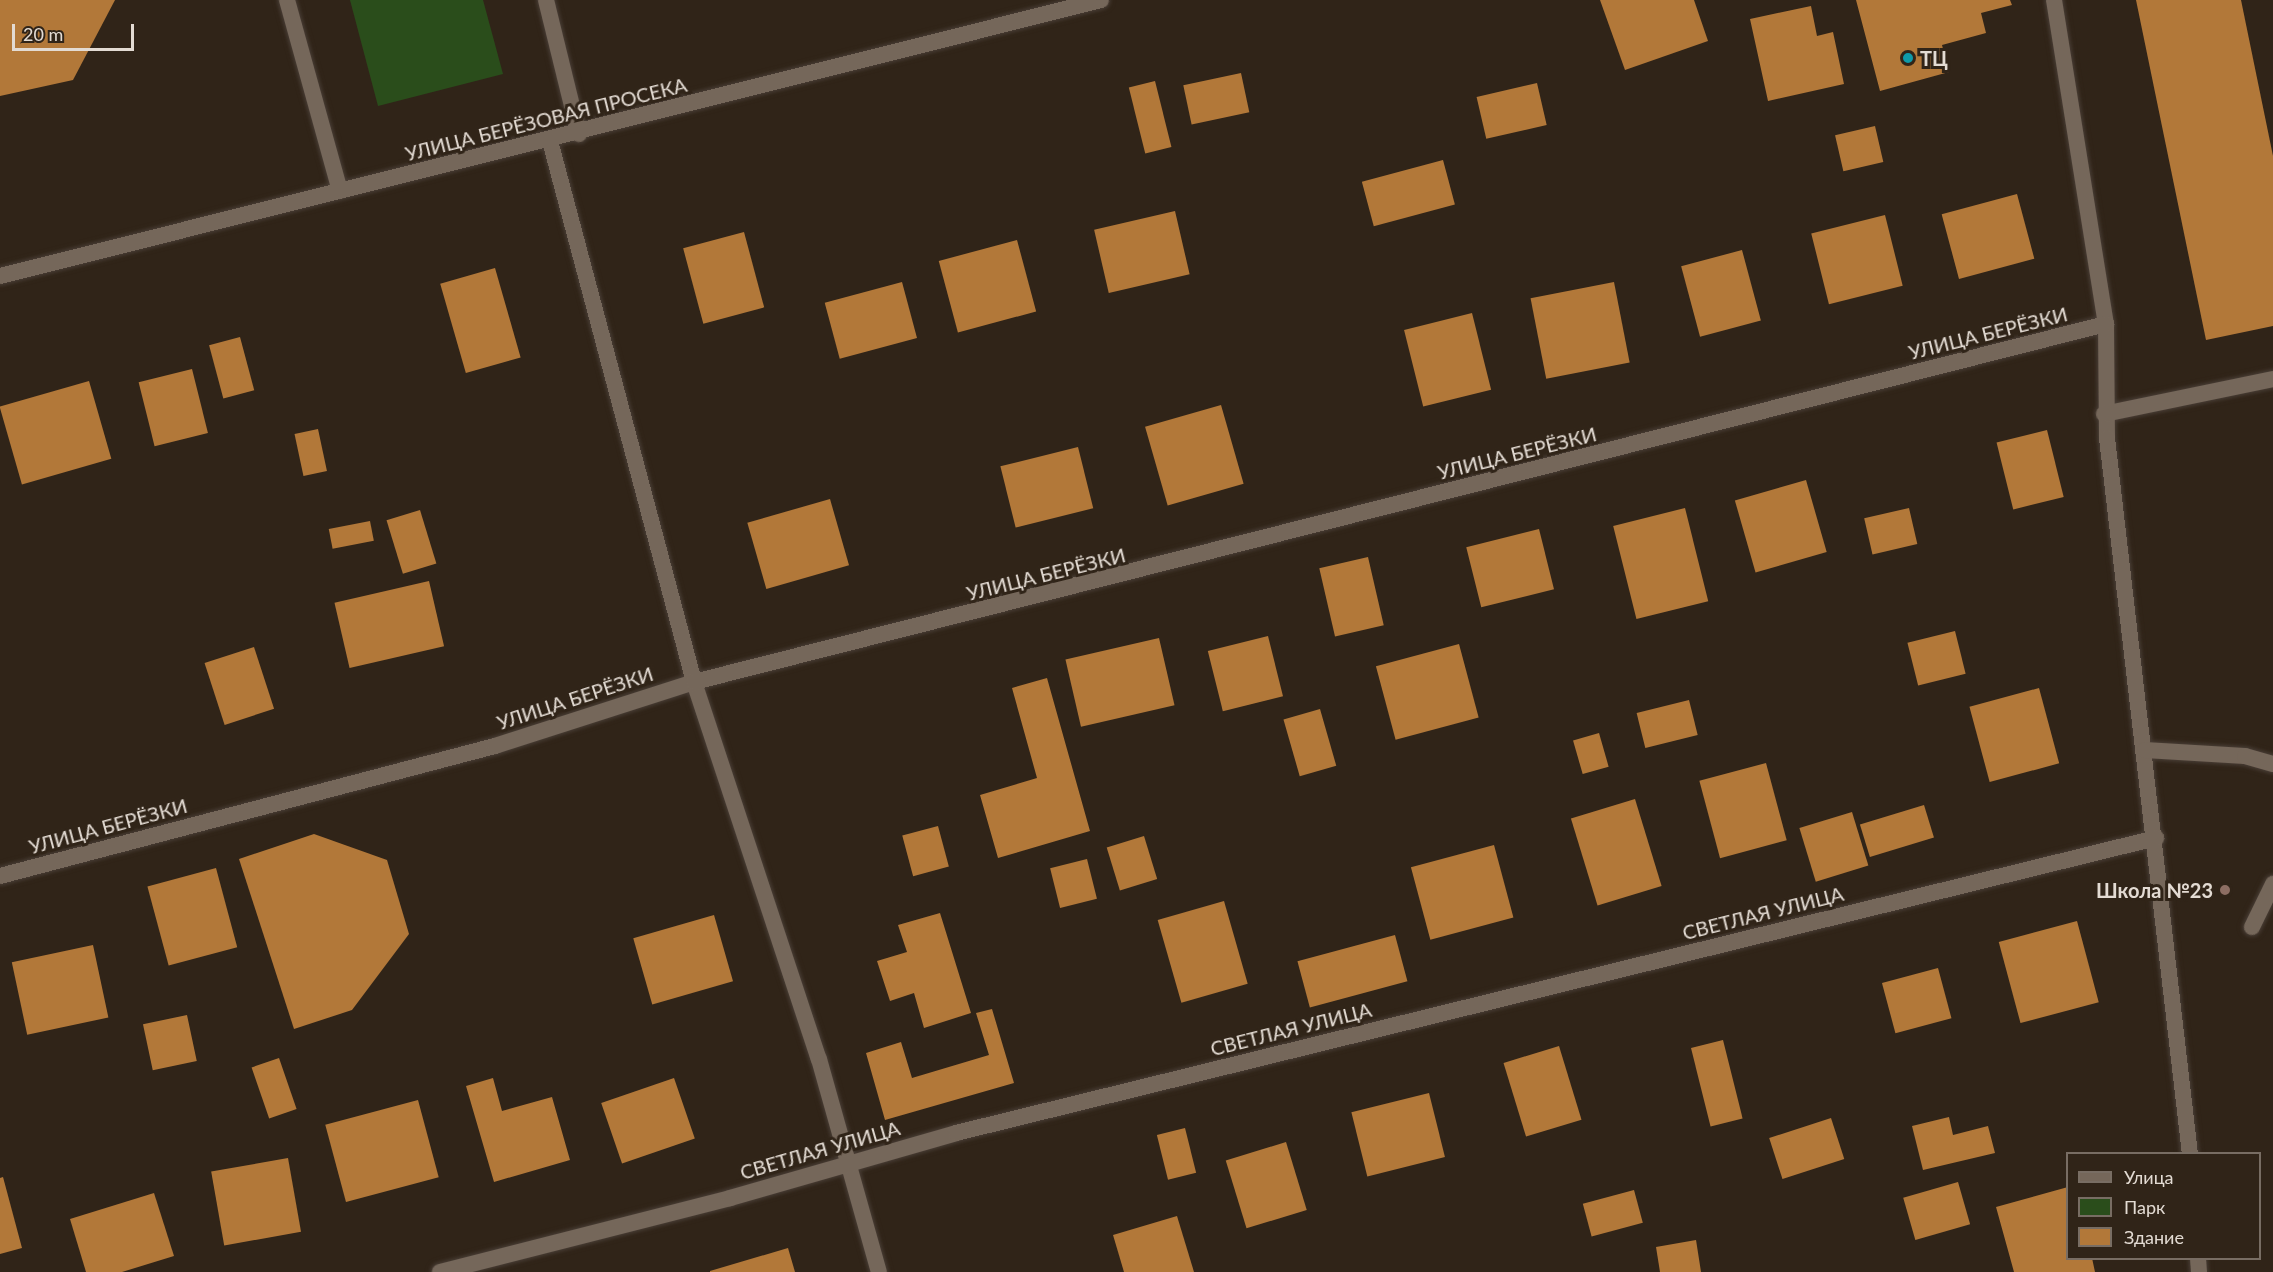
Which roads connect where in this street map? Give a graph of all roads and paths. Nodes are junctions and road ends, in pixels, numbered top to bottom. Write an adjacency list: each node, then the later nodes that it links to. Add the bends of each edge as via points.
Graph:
1 (286, 0): 7 (street)
2 (546, 0): 5 (street)
3 (1101, 0): 5 (street, УЛИЦА БЕРЁЗОВАЯ ПРОСЕКА)
4 (2054, 0): 9 (street)
5 (579, 134): 6 (street, УЛИЦА БЕРЁЗОВАЯ ПРОСЕКА)
6 (550, 141): 7 (street, УЛИЦА БЕРЁЗОВАЯ ПРОСЕКА); 12 (street)
7 (340, 192): 8 (street, УЛИЦА БЕРЁЗОВАЯ ПРОСЕКА)
8 (0, 276)
9 (2106, 324): 11 (street); 12 (street, УЛИЦА БЕРЁЗКИ)
10 (2273, 379): 11 (street)
11 (2104, 414): 13 (street)
12 (694, 681): 16 (street, УЛИЦА БЕРЁЗКИ, via 495,746); 20 (street, via 819,1059)
13 (2145, 750): 14 (street, via 2244,756); 15 (street)
14 (2273, 764)
15 (2156, 838): 19 (street); 20 (street, СВЕТЛАЯ УЛИЦА, via 956,1133)
16 (0, 876)
17 (2273, 884): 18 (street)
18 (2252, 927)
19 (2190, 1152)
20 (847, 1165): 21 (street, СВЕТЛАЯ УЛИЦА); 22 (street)
21 (440, 1272)
22 (879, 1272)

